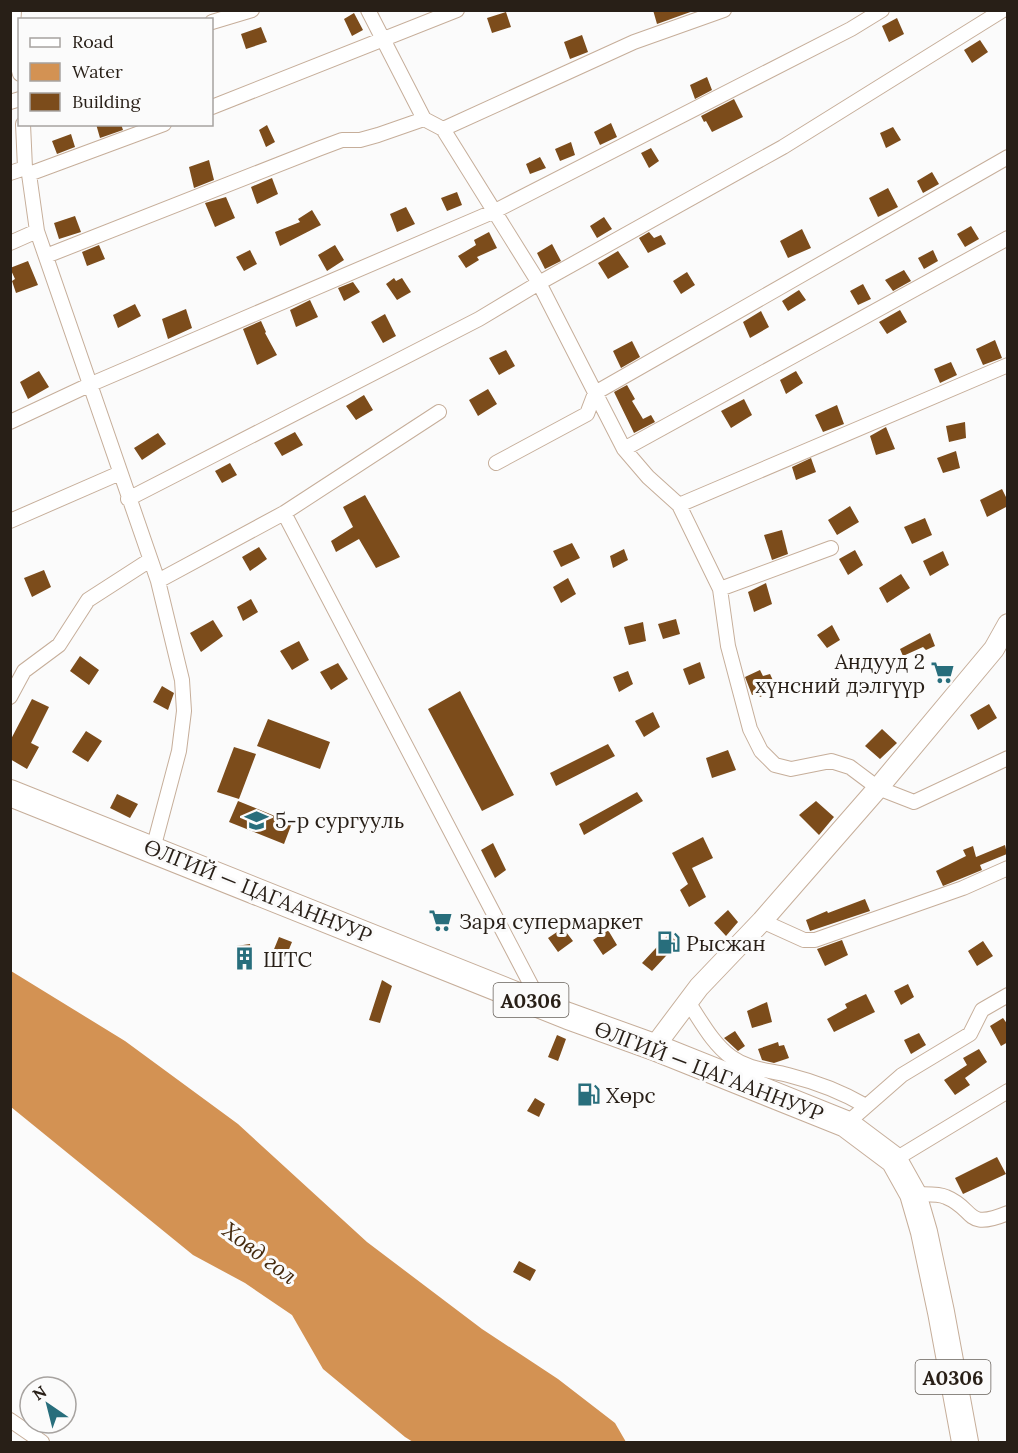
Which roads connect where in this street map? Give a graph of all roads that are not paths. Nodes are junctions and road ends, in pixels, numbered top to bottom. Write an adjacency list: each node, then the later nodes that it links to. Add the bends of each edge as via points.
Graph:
1 (14, 10): 10 (street)
2 (252, 10): 8 (street)
3 (368, 10): 9 (street)
4 (457, 10): 9 (street)
5 (724, 10): 16 (street, via 634,42)
6 (882, 10): 20 (street)
7 (1004, 10): 25 (street, via 783,147)
8 (213, 22)
9 (384, 40): 12 (street); 13 (street)
10 (11, 46): 11 (street)
11 (18, 68)
12 (213, 107)
13 (424, 119): 16 (street); 24 (street, via 360,140 342,140)
14 (23, 126): 18 (street)
15 (158, 126): 18 (street)
16 (443, 129): 20 (street)
17 (1008, 157): 28 (street)
18 (27, 171): 19 (street); 21 (street)
19 (10, 173)
20 (495, 211): 25 (street); 27 (street)
21 (37, 231): 23 (street); 24 (street)
22 (1008, 238): 31 (street)
23 (10, 243)
24 (46, 256): 27 (street)
25 (539, 283): 28 (street); 34 (street, via 479,319)
26 (1008, 365): 35 (street)
27 (89, 385): 30 (street); 33 (street)
28 (595, 393): 31 (street); 32 (street, via 586,414)
29 (439, 412): 36 (street)
30 (10, 422)
31 (624, 449): 35 (street)
32 (496, 463)
33 (120, 473): 34 (street); 37 (street)
34 (128, 499): 39 (street)
35 (679, 504): 41 (street)
36 (284, 513): 40 (street); 52 (street)
37 (10, 521)
38 (831, 548): 41 (street)
39 (150, 560): 40 (street); 43 (street, via 88,600 58,645 24,671)
40 (158, 581): 47 (street, via 183,680 184,711 179,751)
41 (720, 589): 45 (street, via 729,646 750,729 761,752 775,765 791,768 831,760 850,767)
42 (1005, 631): 45 (street)
43 (10, 697)
44 (1008, 758): 45 (street, via 914,801)
45 (878, 788): 49 (street)
46 (10, 793): 47 (highway, ӨЛГИЙ — ЦАГААННУУР / A0306)
47 (153, 849): 52 (highway, ӨЛГИЙ — ЦАГААННУУР / A0306)
48 (1008, 868): 49 (street, via 963,888 815,940 804,940)
49 (762, 921): 51 (street)
50 (1008, 995): 55 (street, via 982,1010 970,1034 902,1075)
51 (688, 1002): 53 (street); 55 (street, via 714,1040 740,1063 818,1084)
52 (541, 1004): 53 (highway, ӨЛГИЙ — ЦАГААННУУР / A0306)
53 (654, 1047): 56 (highway, ӨЛГИЙ — ЦАГААННУУР / A0306)
54 (1008, 1091): 57 (street)
55 (866, 1106): 56 (street)
56 (846, 1124): 57 (highway, ӨЛГИЙ — ЦАГААННУУР / A0306)
57 (894, 1160): 58 (highway, ӨЛГИЙ — ЦАГААННУУР / A0306)
58 (913, 1194): 59 (street, via 944,1196 969,1216 983,1221); 62 (highway, ӨЛГИЙ — ЦАГААННУУР / A0306, via 941,1312)
59 (1008, 1214)
60 (10, 1420): 61 (street)
61 (42, 1443)
62 (965, 1443)

